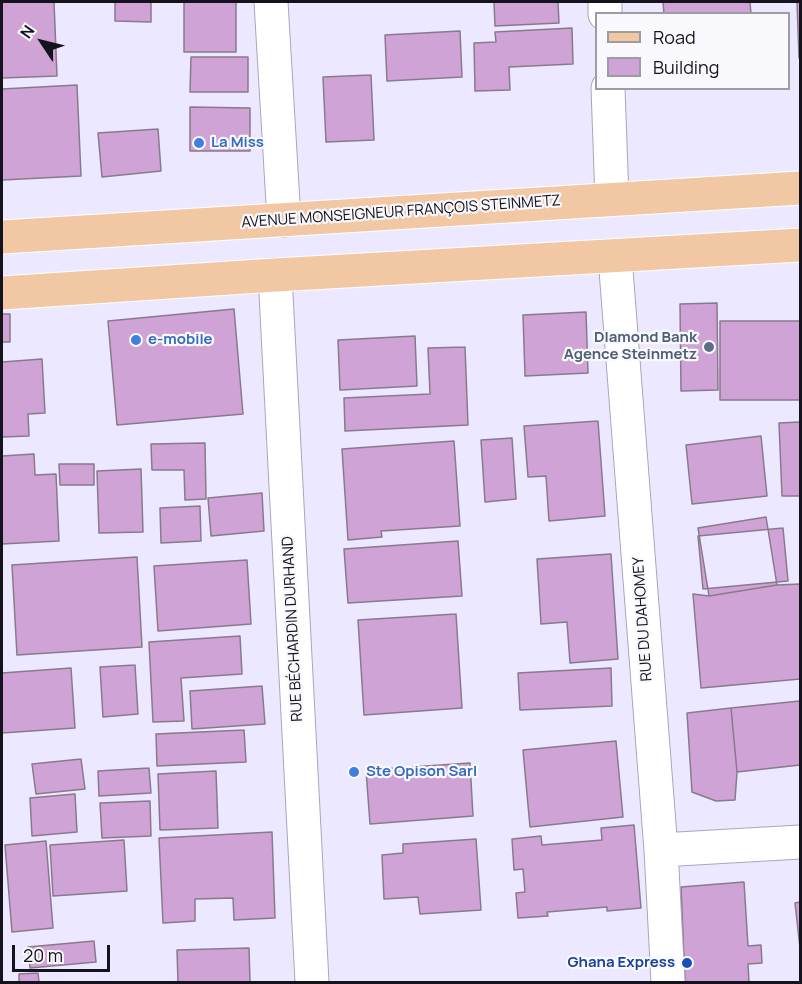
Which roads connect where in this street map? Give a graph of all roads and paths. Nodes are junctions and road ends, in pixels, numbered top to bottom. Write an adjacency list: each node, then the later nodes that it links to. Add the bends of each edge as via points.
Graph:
1 (271, 2): 5 (street)
2 (608, 90): 4 (street)
3 (801, 188): 4 (main road, AVENUE MONSEIGNEUR FRANÇOIS STEINMETZ)
4 (612, 199): 5 (main road, AVENUE MONSEIGNEUR FRANÇOIS STEINMETZ)
5 (284, 220): 6 (main road, AVENUE MONSEIGNEUR FRANÇOIS STEINMETZ)
6 (2, 237)
7 (801, 245): 8 (main road)
8 (615, 257): 9 (main road); 12 (street, RUE DU DAHOMEY)
9 (275, 275): 10 (main road); 13 (street, RUE BÉCHARDIN DURHAND)
10 (2, 294)
11 (801, 842): 12 (street)
12 (661, 850): 14 (street, RUE DU DAHOMEY)
13 (312, 982)
14 (668, 982)

